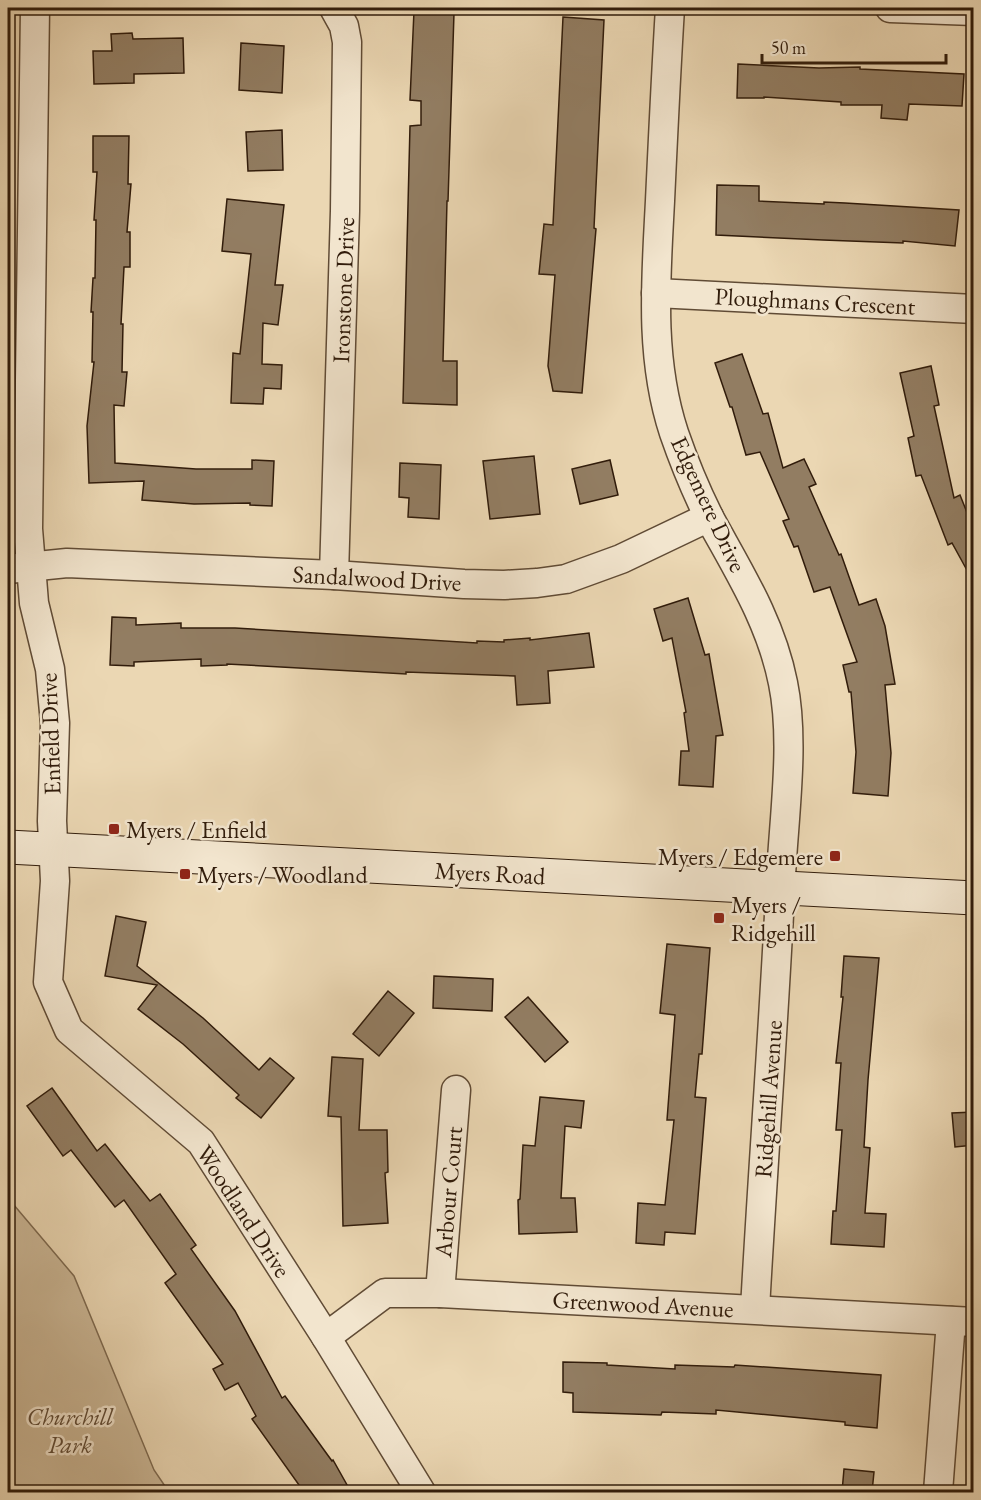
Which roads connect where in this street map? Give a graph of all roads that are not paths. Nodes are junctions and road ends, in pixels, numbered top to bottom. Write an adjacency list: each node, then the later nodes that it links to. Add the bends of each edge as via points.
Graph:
1 (35, 8): 6 (street, Enfield Drive)
2 (334, 8): 11 (street, Ironstone Drive, via 347,42)
3 (670, 8): 7 (street, Edgemere Drive)
4 (890, 8): 5 (street)
5 (974, 11)
6 (19, 275): 10 (street, Enfield Drive, via 28,529)
7 (656, 293): 8 (street, Ploughmans Crescent); 9 (street, Edgemere Drive, via 658,362 666,405 689,474)
8 (974, 309)
9 (709, 517): 11 (street, Sandalwood Drive, via 621,559 566,579 504,585); 14 (street, Edgemere Drive, via 755,599 784,684 787,739)
10 (19, 568): 11 (street, Sandalwood Drive, via 67,563); 13 (street, Enfield Drive, via 34,603 54,695)
11 (334, 575)
12 (8, 847): 13 (main road, Myers Road)
13 (53, 849): 14 (main road, Myers Road); 20 (street, Woodland Drive, via 55,881 48,982 69,1030 201,1142)
14 (781, 888): 15 (main road, Myers Road); 18 (street, Ridgehill Avenue)
15 (974, 898)
16 (456, 1090): 17 (street, Arbour Court)
17 (440, 1293): 18 (street, Greenwood Avenue); 20 (street, Greenwood Avenue, via 386,1293)
18 (755, 1310): 19 (street, Greenwood Avenue)
19 (962, 1322): 22 (street)
20 (326, 1336): 21 (street, Woodland Drive)
21 (421, 1492)
22 (938, 1492)

